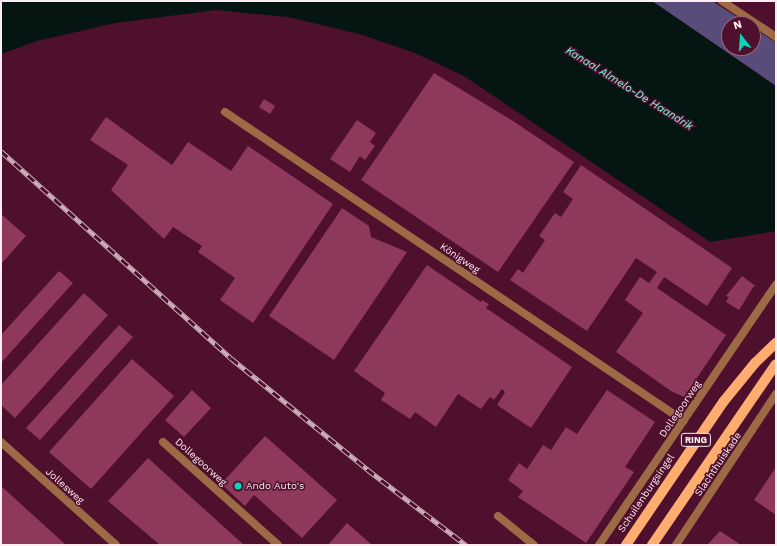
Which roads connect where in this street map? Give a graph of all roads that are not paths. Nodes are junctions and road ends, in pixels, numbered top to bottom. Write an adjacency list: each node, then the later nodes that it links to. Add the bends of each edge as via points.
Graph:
1 (722, 1): 2 (street)
2 (776, 37)
3 (225, 112): 8 (street, Königweg)
4 (776, 285): 8 (street, Dollegoorweg)
5 (776, 343): 16 (main road, Schuilenburgsingel / RING, via 755,363 724,401)
6 (776, 364): 17 (main road, RING)
7 (776, 394): 18 (street, Slachthuiskade)
8 (684, 421): 15 (street, Dollegoorweg)
9 (1, 442): 12 (street, Jollesweg)
10 (163, 442): 13 (street, Dollegoorweg)
11 (498, 516): 14 (street)
12 (116, 545)
13 (278, 545)
14 (534, 545)
15 (599, 545)
16 (626, 545)
17 (652, 545)
18 (676, 545)

